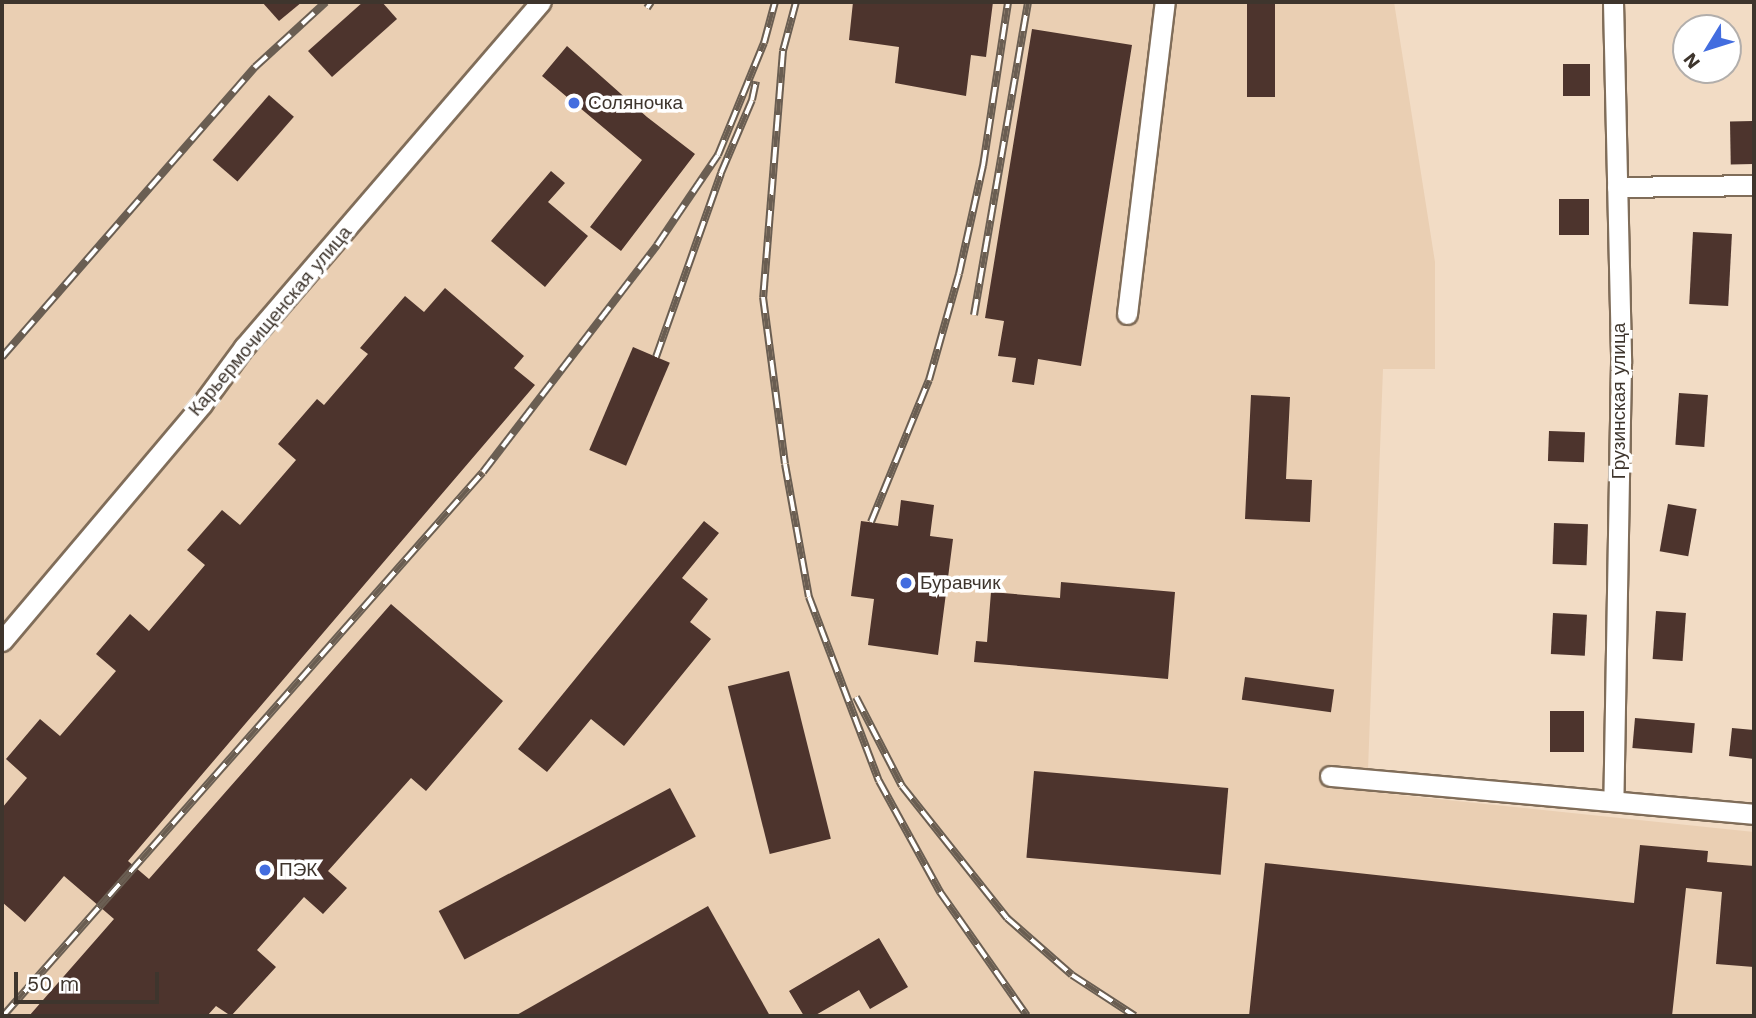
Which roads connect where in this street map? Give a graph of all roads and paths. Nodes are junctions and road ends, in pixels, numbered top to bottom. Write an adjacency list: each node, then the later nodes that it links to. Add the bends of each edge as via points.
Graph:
1 (541, 2): 7 (street, Карьермочищенская улица, via 244,347 202,404)
2 (1165, 2): 6 (street)
3 (1613, 2): 5 (street, Грузинская улица)
4 (1754, 185): 5 (street)
5 (1617, 187): 9 (street, Грузинская улица, via 1621,363)
6 (1127, 314)
7 (2, 641)
8 (1329, 776): 9 (street)
9 (1613, 800): 10 (street)
10 (1754, 814)

